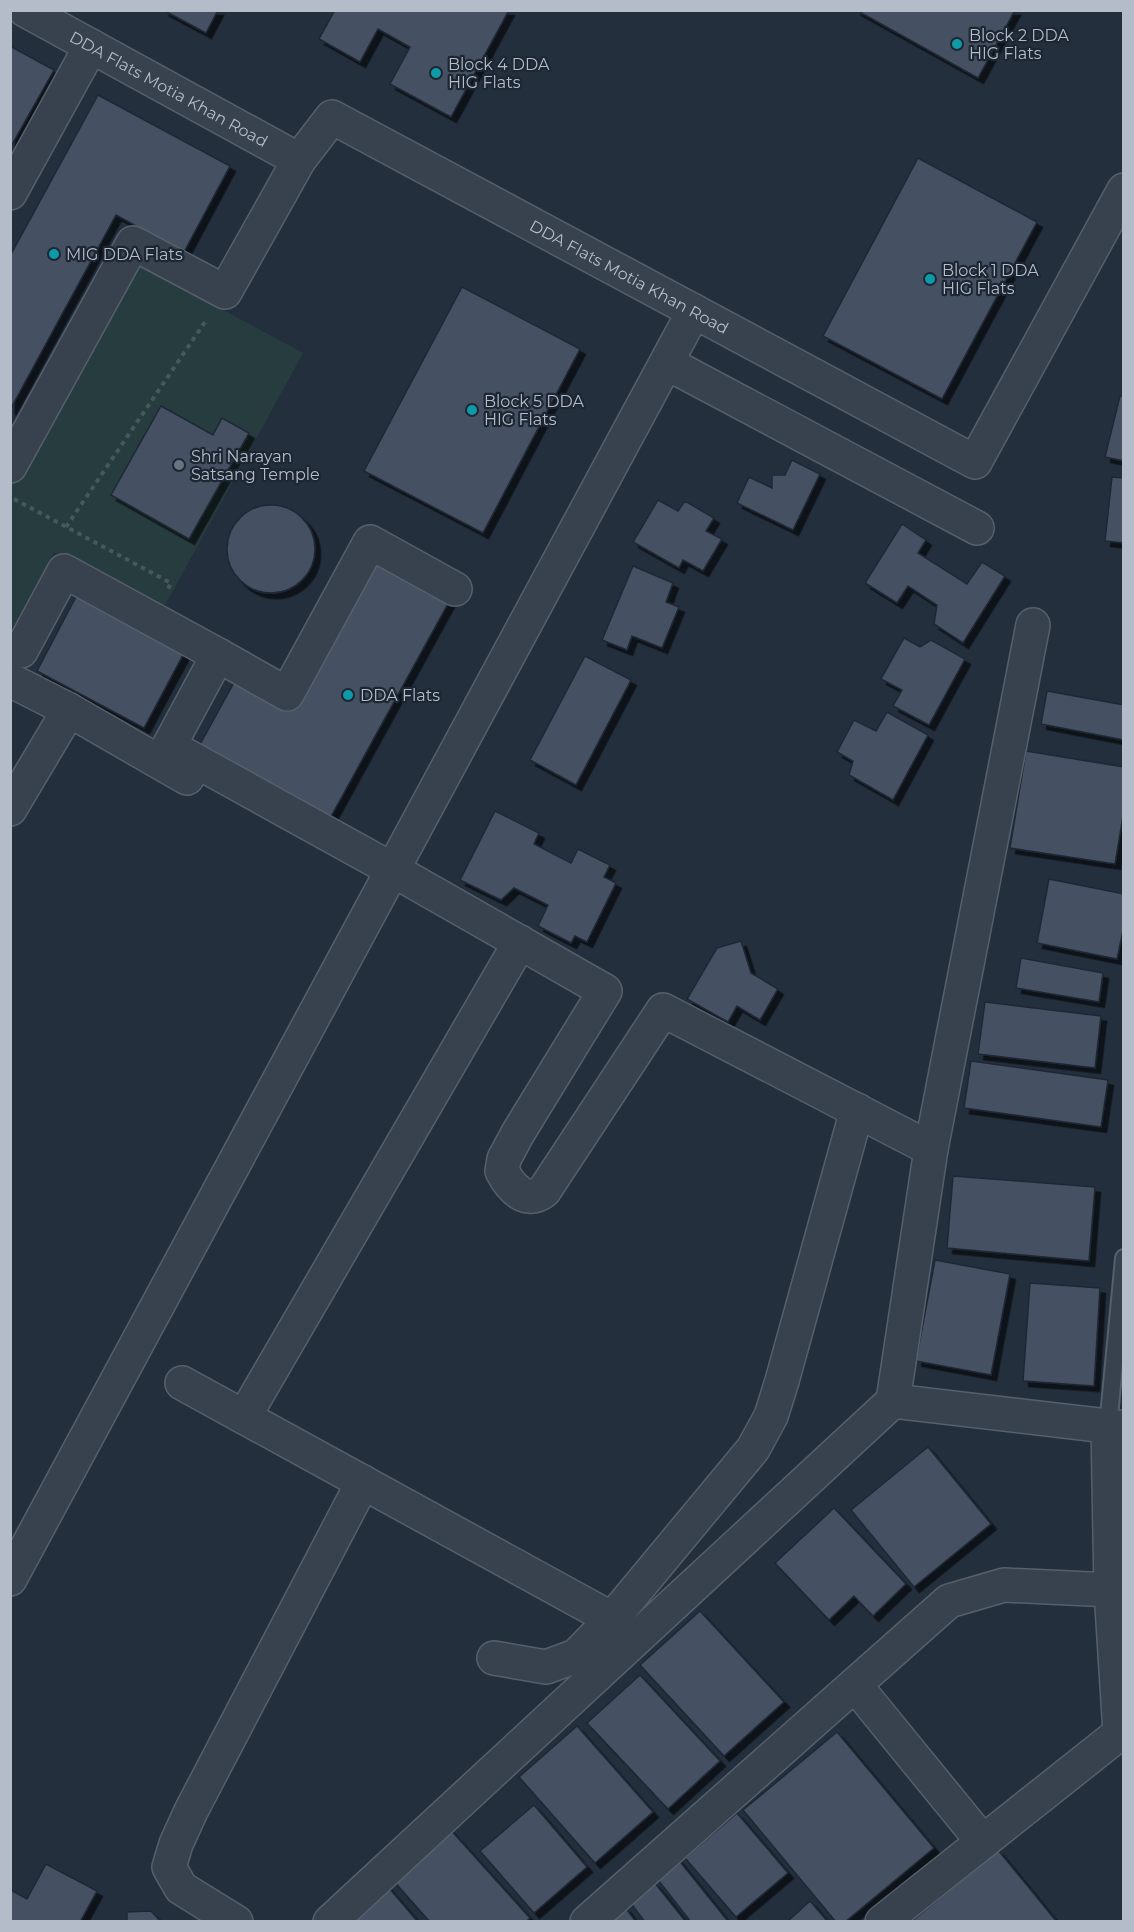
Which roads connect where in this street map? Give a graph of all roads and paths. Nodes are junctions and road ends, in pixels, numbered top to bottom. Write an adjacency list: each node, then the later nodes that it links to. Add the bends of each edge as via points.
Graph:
1 (25, 10): 2 (street, DDA Flats Motia Khan Road)
2 (91, 46): 3 (street, DDA Flats Motia Khan Road); 5 (street)
3 (298, 160): 6 (street); 7 (street, DDA Flats Motia Khan Road, via 332,117)
4 (1124, 190): 7 (street, DDA Flats Motia Khan Road, via 975,462)
5 (10, 193)
6 (220, 299): 9 (street, via 133,243); 11 (path)
7 (694, 312): 8 (street)
8 (667, 363): 12 (street); 21 (street)
9 (10, 466)
10 (10, 498): 11 (path)
11 (66, 527): 14 (path, via 171,583)
12 (977, 528)
13 (455, 589): 16 (street, via 370,543 287,694)
14 (167, 591)
15 (1033, 625): 24 (street)
16 (218, 655): 17 (street, via 64,571); 21 (street, via 169,746)
17 (16, 665): 18 (street)
18 (69, 710): 19 (street); 20 (street)
19 (10, 808)
20 (267, 824)
21 (393, 870): 22 (street); 31 (street)
22 (520, 942): 23 (street, via 605,991 504,1159 502,1171 525,1196 537,1196 544,1191 663,1010); 28 (street)
23 (857, 1110): 24 (street); 33 (street, via 771,1416 753,1449)
24 (931, 1149): 27 (street)
25 (1124, 1258): 29 (lane)
26 (182, 1383): 28 (street)
27 (893, 1401): 29 (street); 39 (street)
28 (244, 1417): 30 (street)
29 (1116, 1428): 32 (street)
30 (363, 1482): 33 (street); 38 (street, via 191,1810 168,1867 181,1888)
31 (10, 1579)
32 (1111, 1590): 35 (street, via 1004,1584 949,1601); 36 (street)
33 (612, 1619): 34 (street, via 576,1656 546,1667)
34 (494, 1658)
35 (855, 1684): 37 (street); 40 (street)
36 (1122, 1733): 37 (street)
37 (983, 1842): 41 (street)
38 (236, 1922)
39 (330, 1922)
40 (587, 1922)
41 (882, 1922)

